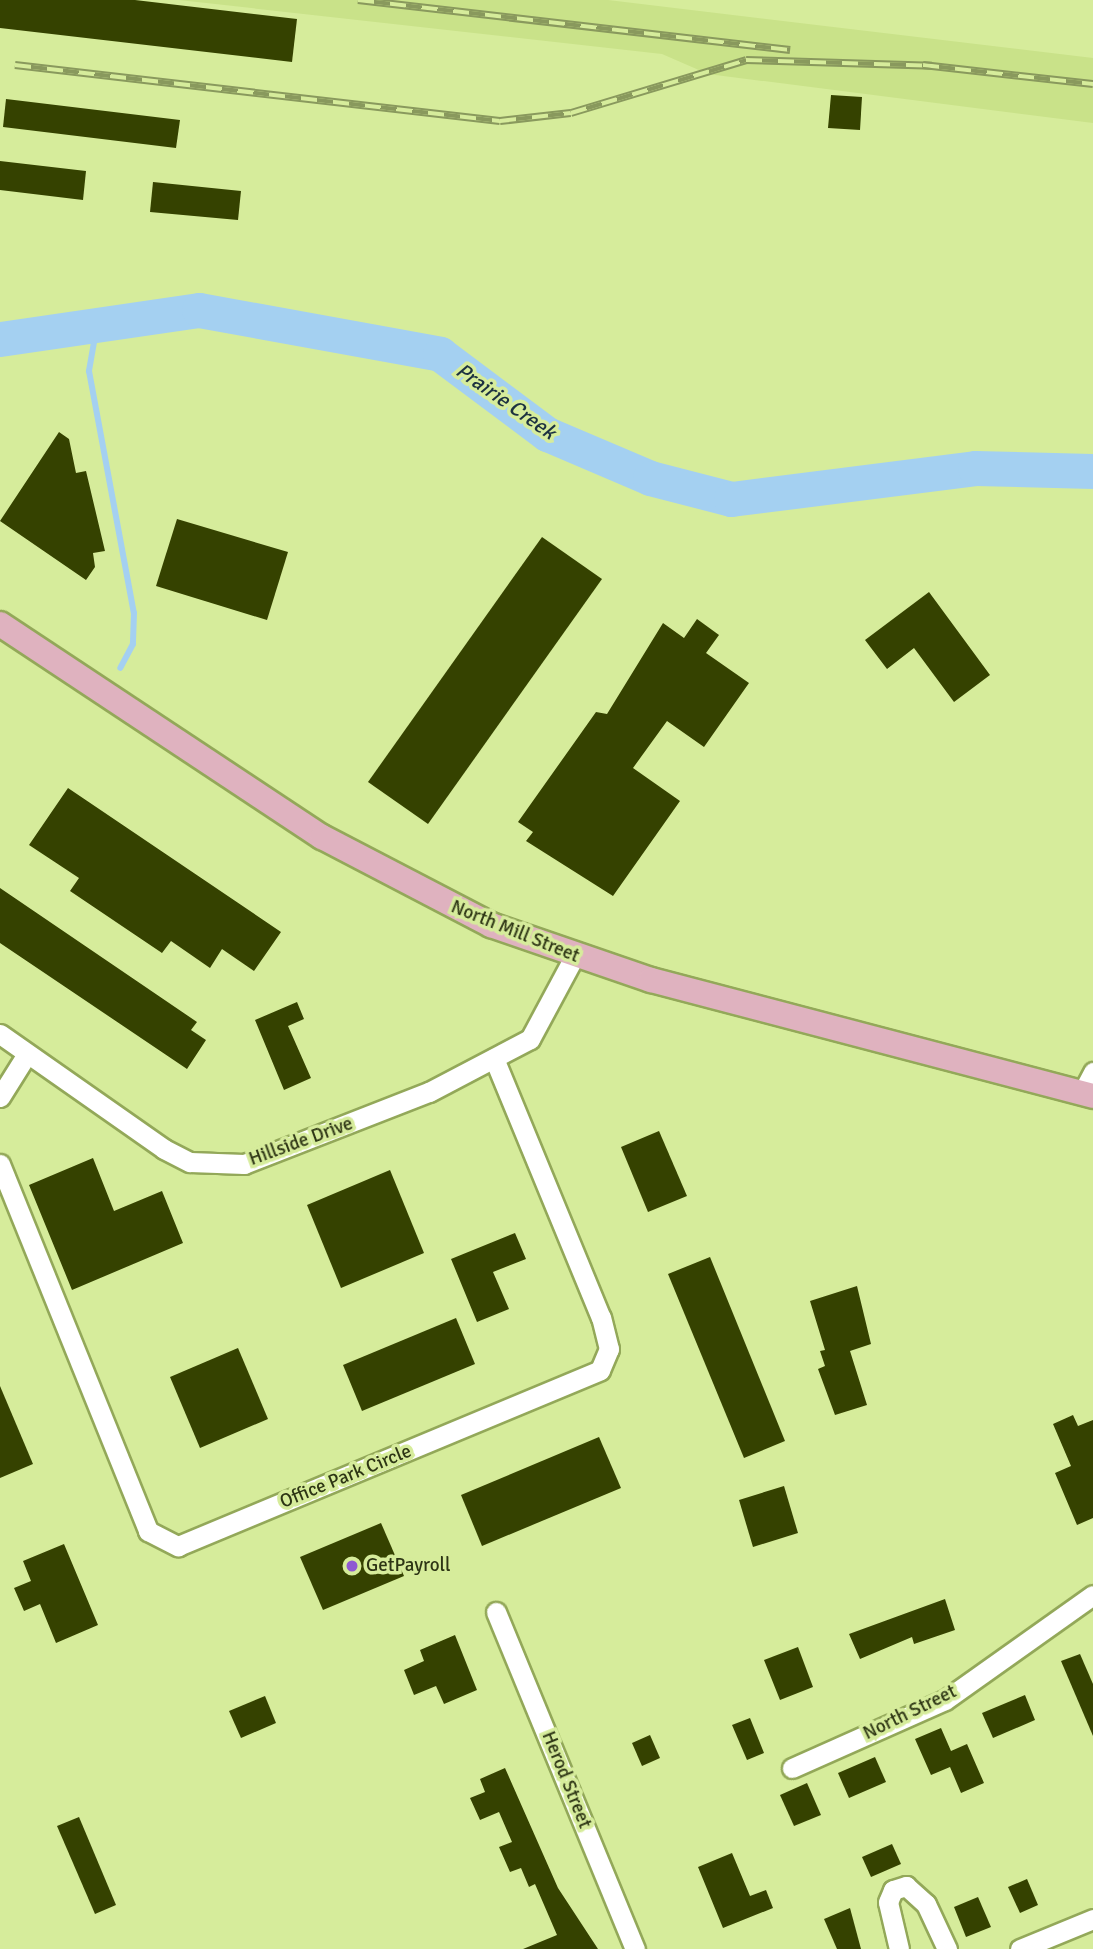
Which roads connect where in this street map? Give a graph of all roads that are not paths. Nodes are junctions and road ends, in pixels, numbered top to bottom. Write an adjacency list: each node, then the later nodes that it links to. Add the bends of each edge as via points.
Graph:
1 (0, 624): 2 (main road, North Mill Street, via 322,838 445,904)
2 (574, 957): 5 (street, Hillside Drive, via 543,1023 530,1039); 6 (main road, North Mill Street)
3 (0, 1034): 4 (street, Hillside Drive)
4 (27, 1054): 5 (street, Hillside Drive, via 164,1149 190,1162 244,1164 429,1092); 7 (street)
5 (494, 1058): 8 (street, Office Park Circle, via 601,1318 609,1349 600,1370 177,1546 148,1531)
6 (1089, 1087)
7 (0, 1097)
8 (0, 1164)
9 (1091, 1596): 11 (street, North Street, via 945,1700)
10 (496, 1612): 13 (street, Herod Street)
11 (792, 1768)
12 (1093, 1919): 16 (street)
13 (635, 1949)
14 (899, 1949): 15 (street, via 888,1902 893,1890 906,1886 926,1904)
15 (947, 1949)
16 (1020, 1949)

